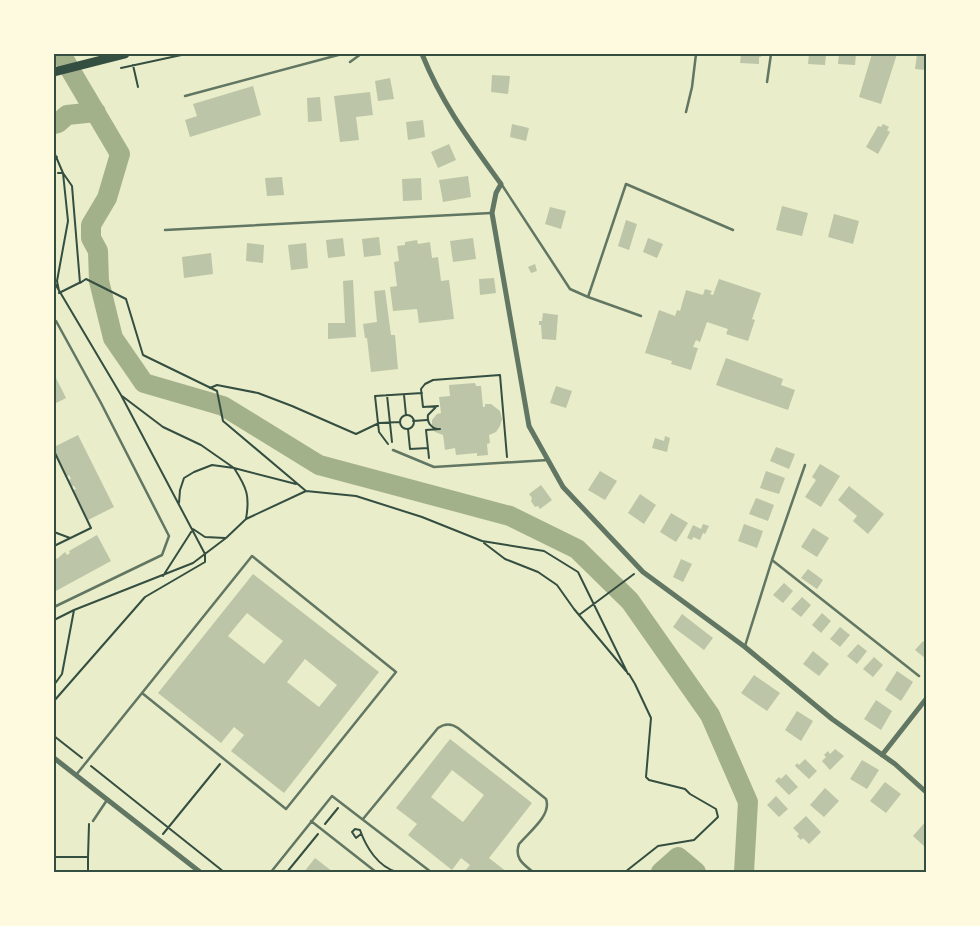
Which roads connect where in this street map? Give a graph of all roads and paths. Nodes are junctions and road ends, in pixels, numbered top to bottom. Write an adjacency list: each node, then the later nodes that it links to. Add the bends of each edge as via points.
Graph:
1 (121, 54): 11 (main road)
2 (186, 54): 9 (path)
3 (342, 54): 14 (lane)
4 (362, 54): 8 (lane)
5 (422, 54): 21 (street, via 448,109)
6 (696, 54): 15 (lane)
7 (771, 54): 12 (lane)
8 (350, 62)
9 (133, 65): 10 (path); 13 (path)
10 (122, 68)
11 (54, 72)
12 (767, 82)
13 (138, 87)
14 (185, 96)
15 (686, 112)
16 (54, 152): 17 (path)
17 (57, 157): 18 (path); 20 (path)
18 (54, 161)
19 (58, 173): 20 (path)
20 (63, 173): 26 (path, via 72,186); 27 (path, via 68,221 57,281)
21 (501, 184): 22 (street); 28 (lane, via 570,289)
22 (492, 213): 23 (lane); 48 (street, via 529,426)
23 (165, 230)
24 (733, 230): 28 (lane, via 626,184)
25 (54, 282): 27 (path)
26 (80, 283): 27 (path); 31 (path, via 86,280 126,300 143,355)
27 (59, 293): 34 (path)
28 (588, 297): 29 (lane)
29 (641, 316)
30 (54, 321): 67 (lane, via 101,403 169,536 162,555)
31 (210, 388): 41 (path, via 217,384 258,393 356,434); 53 (path, via 217,391 222,421)
32 (422, 393): 33 (path); 37 (path, via 424,407 438,406 430,411); 47 (path, via 421,389 432,380 500,375)
33 (404, 394): 35 (path); 36 (path)
34 (121, 395): 52 (path, via 163,427 201,445); 55 (path)
35 (387, 395): 39 (path); 41 (path, via 375,396)
36 (406, 415): 38 (path); 40 (path)
37 (427, 420): 38 (path); 43 (path, via 440,429 426,430)
38 (413, 421): 42 (path)
39 (390, 422): 40 (path); 41 (path); 44 (path)
40 (400, 422): 42 (path)
41 (379, 424): 44 (path, via 380,432)
42 (408, 428): 43 (path, via 410,449)
43 (428, 448): 50 (path)
44 (393, 450): 48 (lane, via 434,467)
45 (54, 451): 46 (path)
46 (58, 459): 49 (path); 59 (path, via 91,528)
47 (507, 460)
48 (548, 460): 71 (street, via 563,487 643,572)
49 (54, 461)
50 (431, 462)
51 (806, 466): 64 (lane)
52 (234, 468): 53 (path); 55 (path, via 212,465 184,478); 56 (path, via 249,502)
53 (298, 485): 54 (path)
54 (306, 491): 56 (path); 61 (path, via 356,496)
55 (179, 503): 57 (path)
56 (246, 519): 60 (path)
57 (193, 529): 60 (path, via 205,537); 63 (path); 65 (path)
58 (54, 532): 59 (path)
59 (70, 538): 62 (path)
60 (226, 538): 63 (path)
61 (482, 541): 69 (path, via 504,559 547,577 562,590); 72 (path, via 544,551 578,572)
62 (54, 546)
63 (205, 554): 65 (path); 77 (path, via 205,562 145,597)
64 (772, 560): 71 (lane); 73 (lane)
65 (163, 576): 68 (path)
66 (630, 577): 69 (path)
67 (54, 607)
68 (74, 610): 70 (path); 74 (path, via 62,674)
69 (579, 615): 72 (path)
70 (54, 620)
71 (745, 647): 80 (street, via 832,719)
72 (628, 674): 106 (path, via 651,718 646,777 684,788 716,809 718,816 694,840 658,846)
73 (919, 676)
74 (54, 685)
75 (142, 693): 82 (lane); 82 (lane, via 252,556 396,672 286,809); 83 (lane)
76 (926, 699): 80 (street)
77 (54, 701)
78 (54, 731): 79 (path)
79 (55, 736): 83 (path)
80 (882, 755): 85 (street)
81 (54, 758): 84 (street)
82 (224, 759): 91 (path)
83 (86, 762): 84 (lane); 91 (path)
84 (76, 775): 86 (street)
85 (926, 792)
86 (107, 800): 89 (lane); 94 (street)
87 (342, 802): 88 (lane); 90 (lane, via 331,796); 92 (path)
88 (363, 819): 104 (lane); 105 (lane, via 438,728 451,724 546,799 546,813 517,848 521,862)
89 (93, 821): 96 (path, via 88,828)
90 (311, 821): 92 (lane); 100 (lane)
91 (167, 828): 94 (path); 99 (path)
92 (321, 829): 101 (path); 102 (lane)
93 (361, 834): 103 (path, via 372,856)
94 (158, 840): 98 (street)
95 (54, 857): 96 (path)
96 (88, 857): 97 (path)
97 (88, 872)
98 (199, 872)
99 (224, 872)
100 (272, 872)
101 (287, 872)
102 (376, 872)
103 (397, 872)
104 (431, 872)
105 (533, 872)
106 (625, 872)

